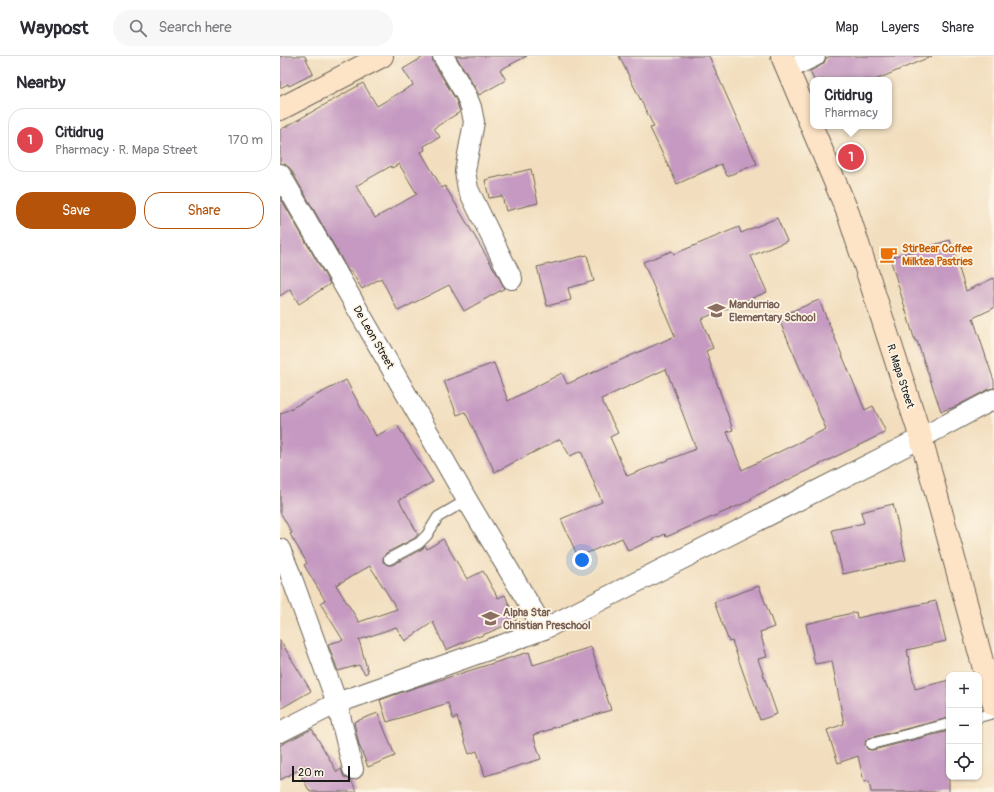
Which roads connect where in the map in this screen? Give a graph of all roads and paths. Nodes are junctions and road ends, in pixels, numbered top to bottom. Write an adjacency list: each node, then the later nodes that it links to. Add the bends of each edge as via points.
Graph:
1 (382, 56): 5 (main road)
2 (443, 56): 9 (street, via 466,95 474,122 465,171 468,189)
3 (815, 56): 4 (street)
4 (785, 62): 6 (main road, R. Mapa Street)
5 (280, 109)
6 (810, 122)
7 (813, 129): 11 (main road, R. Mapa Street, via 848,213)
8 (280, 174): 12 (street, De Leon Street)
9 (512, 279)
10 (994, 399): 11 (street)
11 (921, 438): 16 (street); 18 (main road, R. Mapa Street)
12 (467, 500): 14 (lane, via 438,517 419,543); 16 (street, De Leon Street)
13 (280, 549): 15 (street)
14 (389, 560)
15 (285, 576): 17 (street)
16 (544, 629): 17 (street)
17 (337, 703): 21 (street); 23 (street)
18 (994, 703): 19 (lane)
19 (982, 714)
20 (946, 725): 22 (lane)
21 (280, 732)
22 (871, 744)
23 (353, 769)

